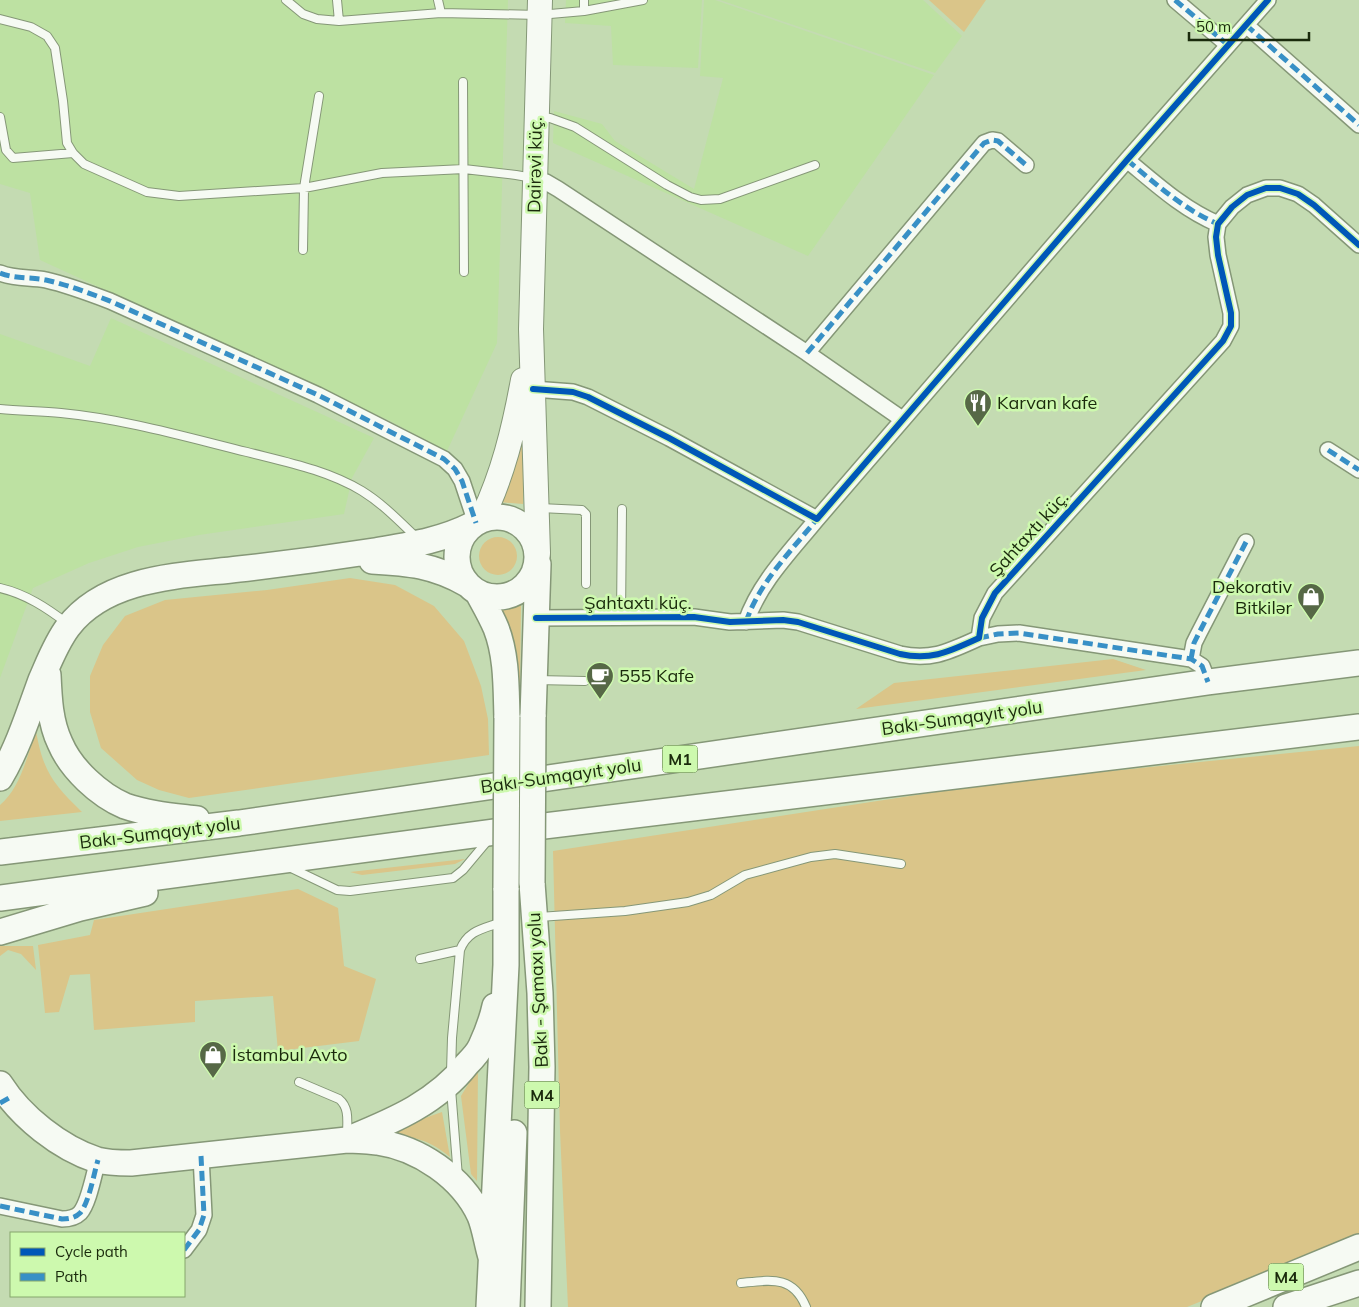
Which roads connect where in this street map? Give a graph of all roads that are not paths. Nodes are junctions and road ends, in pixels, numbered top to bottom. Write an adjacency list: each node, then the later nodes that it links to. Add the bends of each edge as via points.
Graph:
1 (286, 0): 12 (lane, via 303,14)
2 (337, 0): 12 (lane)
3 (438, 0): 10 (lane)
4 (584, 0): 9 (lane)
5 (643, 0): 9 (lane)
6 (1175, 0): 14 (street)
7 (1268, 0): 13 (street)
8 (539, 7): 9 (lane); 10 (lane); 18 (main road, Dairəvi küç.)
9 (584, 11)
10 (441, 13): 12 (lane)
11 (0, 19): 20 (lane, via 31,27 47,36 55,48 67,143)
12 (339, 21)
13 (1246, 25): 14 (street); 19 (street)
14 (1228, 45): 21 (street)
15 (463, 82): 24 (lane)
16 (319, 96): 26 (lane)
17 (0, 117): 20 (lane, via 6,150 13,158)
18 (536, 117): 22 (lane, via 550,118 575,127 667,185 701,200 720,199); 25 (main road, Dairəvi küç.)
19 (1359, 125)
20 (73, 153): 26 (lane, via 84,164 147,192 179,196)
21 (1127, 160): 27 (street, via 1184,206); 36 (street)
22 (815, 165)
23 (1026, 165): 33 (street, via 998,141 984,143)
24 (464, 169): 25 (lane); 26 (lane, via 382,173); 30 (lane)
25 (535, 179): 32 (main road, Dairəvi küç.); 33 (street, via 558,189)
26 (304, 188): 29 (lane)
27 (1218, 224): 28 (street, via 1247,195 1266,188 1280,188 1298,194 1314,205); 54 (street, Şahtaxtı küç., via 1218,255 1231,313 1230,326 1223,340 996,593 982,618)
28 (1359, 245)
29 (303, 250)
30 (464, 272)
31 (0, 273): 42 (street, via 45,280 110,301 318,395 427,450 456,468)
32 (532, 329): 34 (main road, Dairəvi küç.); 42 (main road, Dairəvi küç., via 517,415 502,471)
33 (808, 354): 36 (street)
34 (533, 389): 39 (main road, Dairəvi küç.); 41 (street, via 573,392 588,397)
35 (0, 410): 44 (lane, via 62,413 113,421 303,467 338,479 374,499)
36 (902, 419): 41 (street)
37 (1328, 450): 38 (street)
38 (1359, 470)
39 (535, 507): 45 (main road, Dairəvi küç.); 47 (lane, via 582,510 586,514)
40 (622, 509): 51 (lane)
41 (817, 519): 52 (street, via 762,588)
42 (476, 522): 44 (highway, via 447,536); 45 (highway, via 491,516 513,519 536,542); 49 (highway, via 463,535 457,560 460,573)
43 (1246, 542): 55 (street, via 1194,643)
44 (422, 543): 46 (highway)
45 (538, 557): 49 (highway, via 527,585 516,593 490,597); 50 (highway, Bakı - Şamaxı yolu)
46 (329, 558): 49 (highway, via 413,564 447,573); 53 (highway, via 152,580 118,590 90,606)
47 (586, 584)
48 (0, 588): 53 (lane, via 31,599)
49 (472, 588): 70 (highway, Bakı - Şamaxı yolu / M4, bridge, via 496,629 505,678)
50 (536, 618): 51 (street, Şahtaxtı küç.); 58 (highway, Bakı - Şamaxı yolu)
51 (621, 618): 52 (street, Şahtaxtı küç., via 694,617)
52 (746, 622): 54 (street, Şahtaxtı küç., via 798,622 917,658 935,655)
53 (69, 625): 57 (highway)
54 (979, 638): 55 (street, via 1019,633)
55 (1191, 659): 60 (street, via 1202,666)
56 (1359, 663): 60 (highway, Bakı-Sumqayıt yolu / M1)
57 (47, 666): 62 (highway); 63 (highway, via 50,708 60,743 80,774 95,787 125,806 148,812)
58 (534, 680): 59 (lane); 69 (highway, Bakı - Şamaxı yolu / M4, bridge)
59 (584, 681)
60 (1208, 682): 63 (highway, Bakı-Sumqayıt yolu / M1)
61 (1359, 727): 64 (highway)
62 (0, 778)
63 (240, 823): 65 (highway, Bakı-Sumqayıt yolu / M1)
64 (495, 832): 66 (highway); 66 (lane, via 463,870 444,880 337,890)
65 (0, 852)
66 (276, 861): 68 (highway); 71 (highway, via 80,908)
67 (901, 864): 69 (lane, via 835,854 811,857 745,875 711,895 688,902)
68 (0, 898)
69 (534, 918): 90 (highway, Bakı - Şamaxı yolu / M4, via 542,1067)
70 (506, 920): 72 (lane, via 471,934); 74 (highway, Bakı - Şamaxı yolu / M4)
71 (0, 932)
72 (460, 950): 73 (lane); 76 (lane)
73 (420, 959)
74 (506, 964): 76 (highway, via 491,1022 480,1048); 85 (highway, Bakı - Şamaxı yolu / M4); 89 (highway, via 516,1021)
75 (299, 1082): 78 (lane, via 344,1103)
76 (451, 1083): 78 (highway, via 415,1109); 81 (lane)
77 (3, 1095): 80 (highway, via 65,1145)
78 (347, 1140): 79 (highway); 81 (highway, via 379,1142 413,1153)
79 (200, 1156): 80 (highway, via 131,1163); 84 (street, via 204,1215 199,1230)
80 (98, 1160): 82 (street, via 81,1213 70,1219)
81 (459, 1184): 85 (highway, via 481,1218)
82 (0, 1206)
83 (1359, 1248): 92 (highway, M4)
84 (185, 1249)
85 (491, 1257): 88 (highway, Bakı - Şamaxı yolu / M4)
86 (742, 1283): 91 (lane, via 785,1282 801,1294)
87 (1359, 1284): 93 (highway); 94 (highway, M4)
88 (489, 1307)
89 (507, 1307)
90 (538, 1307)
91 (806, 1307)
92 (1214, 1307)
93 (1286, 1307)
94 (1306, 1307)

